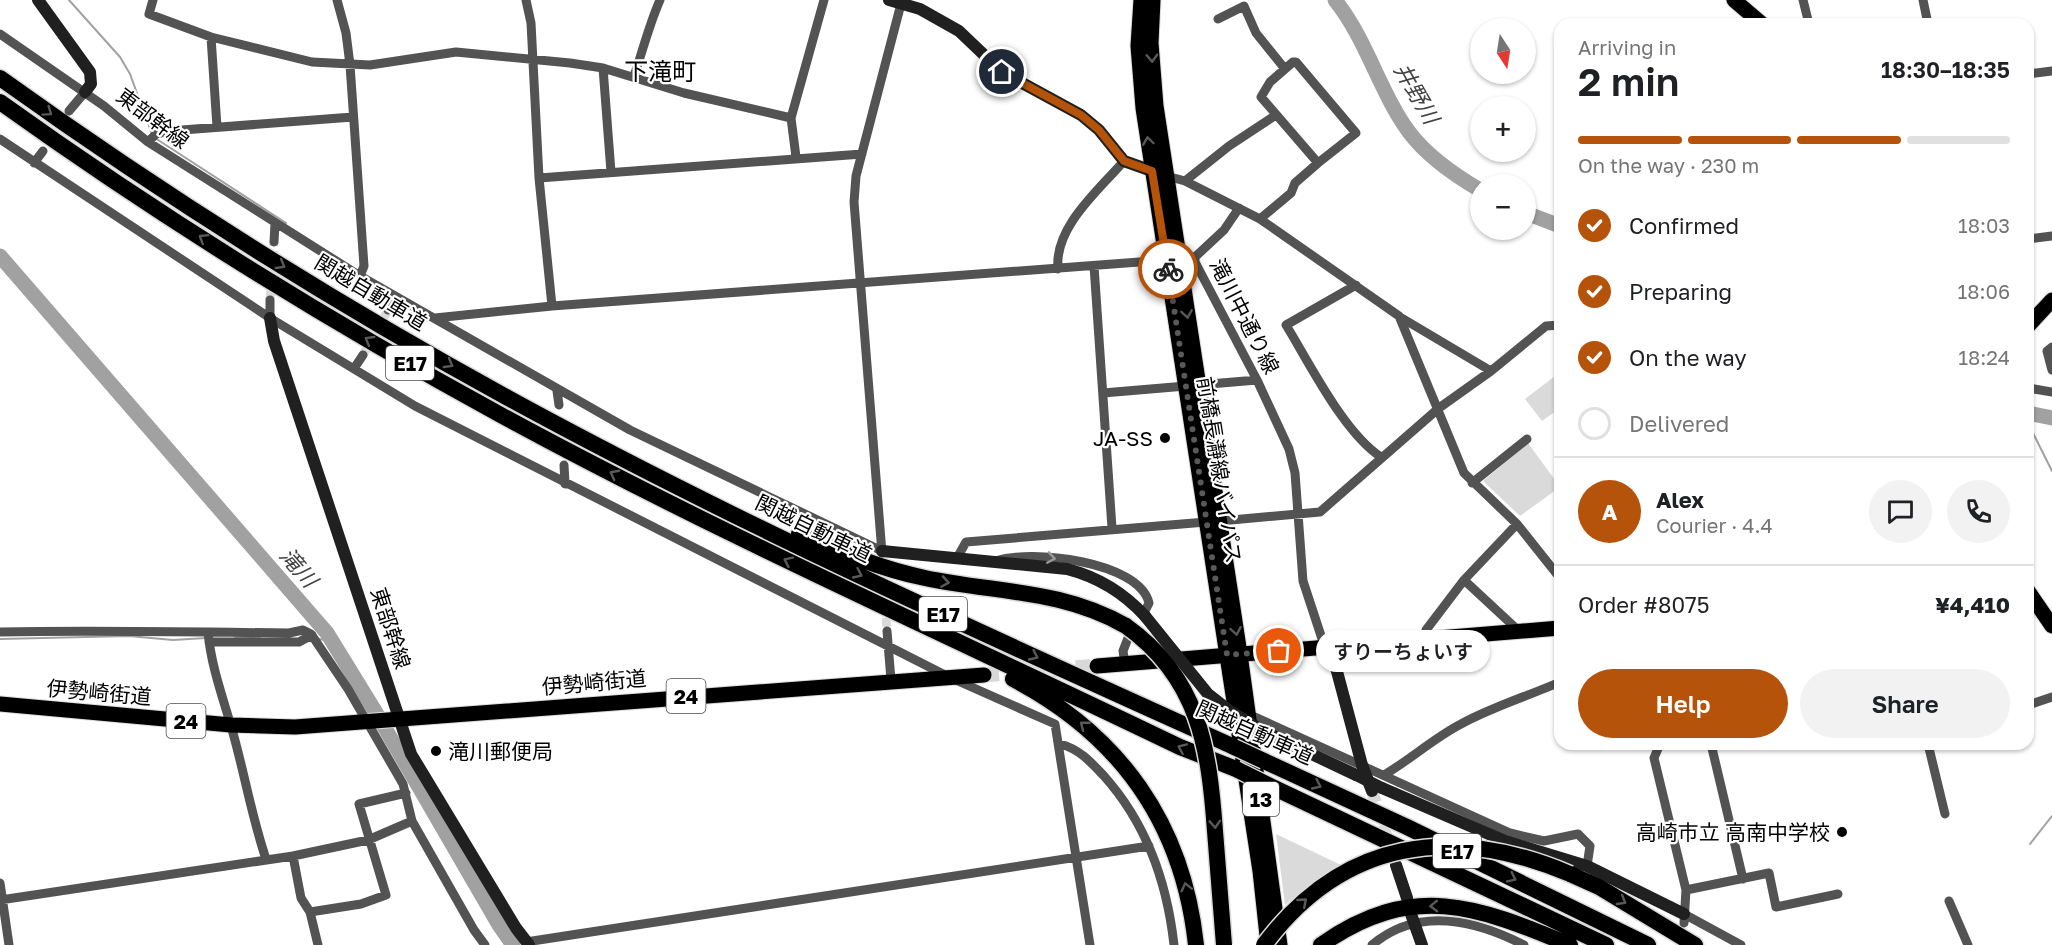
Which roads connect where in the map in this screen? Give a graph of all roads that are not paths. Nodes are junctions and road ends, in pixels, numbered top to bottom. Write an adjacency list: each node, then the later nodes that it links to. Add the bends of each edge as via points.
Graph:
1 (38, 0): 27 (street, 東部幹線, via 90,72 92,84)
2 (153, 0): 18 (street, via 149,15)
3 (337, 0): 20 (street)
4 (526, 0): 19 (street, via 531,23)
5 (660, 0): 25 (street)
6 (824, 0): 32 (street)
7 (1141, 0): 43 (main road, 前橋長瀞線バイパス / 13, one-way to 7, via 1139,72)
8 (1153, 0): 43 (main road, 前橋長瀞線バイパス / 13, one-way to 43, via 1152,71)
9 (1734, 0): 13 (main road)
10 (1803, 0): 14 (street)
11 (1923, 0): 15 (street)
12 (897, 1): 37 (street); 39 (street, via 959,31 1002,72 1081,115)
13 (1751, 18)
14 (1808, 18)
15 (1927, 18)
16 (1218, 19): 22 (street, via 1244,6 1256,33)
17 (0, 34): 27 (street)
18 (211, 37): 20 (street, via 312,62); 33 (street)
19 (531, 59): 20 (street, via 456,52); 21 (street); 44 (street)
20 (350, 66): 31 (street)
21 (603, 69): 25 (street); 42 (street)
22 (1285, 69): 30 (street, via 1270,82 1262,97); 41 (street, via 1296,62 1356,130)
23 (2052, 71): 24 (street)
24 (2034, 73)
25 (634, 76): 32 (street, via 684,93)
26 (0, 78): 84 (highway, 関越自動車道 / E17, one-way to 84, via 102,150 270,258 509,398)
27 (85, 92): 29 (street); 34 (street, 東部幹線)
28 (0, 102): 95 (highway, 関越自動車道 / E17, one-way to 28, via 510,420 368,339 176,222)
29 (69, 111)
30 (1276, 115): 41 (street); 45 (street, via 1228,146)
31 (354, 117): 33 (street); 55 (street, via 364,266)
32 (790, 118): 38 (street)
33 (217, 127): 34 (street)
34 (152, 138): 48 (street, 東部幹線)
35 (0, 139): 40 (street)
36 (43, 150): 40 (street)
37 (862, 154): 38 (street); 56 (street, via 854,202)
38 (796, 157): 42 (street)
39 (1124, 161): 43 (street); 54 (street, via 1069,227 1060,242)
40 (34, 163): 64 (street)
41 (1318, 163): 47 (street)
42 (611, 172): 44 (street)
43 (1159, 173): 45 (street); 52 (main road, 前橋長瀞線バイパス / 13); 74 (main road, 前橋長瀞線バイパス / 13, one-way to 74)
44 (538, 178): 61 (street)
45 (1185, 181): 46 (street)
46 (1239, 208): 47 (street); 73 (street, 滝川中通り線, via 1224,230 1195,256 1195,262)
47 (1260, 219): 57 (street)
48 (275, 224): 51 (street); 55 (street, 東部幹線)
49 (2052, 236): 50 (street)
50 (2034, 238)
51 (274, 242)
52 (1166, 260): 53 (street); 74 (main road, 前橋長瀞線バイパス / 13)
53 (1094, 266): 54 (street); 78 (street)
54 (1058, 269): 56 (street)
55 (360, 276): 58 (street, 東部幹線)
56 (861, 284): 61 (street); 91 (street)
57 (1356, 285): 63 (street); 82 (street, via 1286,325 1347,421 1366,447)
58 (397, 297): 62 (street); 65 (street, 東部幹線)
59 (270, 300): 64 (street, 東部幹線)
60 (2052, 300): 66 (main road)
61 (552, 306): 65 (street)
62 (388, 310)
63 (1399, 316): 72 (street); 80 (street)
64 (270, 318): 70 (street); 118 (street, 東部幹線, via 273,341)
65 (435, 318): 76 (street, 東部幹線)
66 (2034, 320)
67 (1554, 325): 72 (street, via 1546,326)
68 (2052, 347): 71 (street, via 2047,351)
69 (363, 355): 70 (street)
70 (355, 367): 86 (street, via 415,406)
71 (2052, 370)
72 (1491, 371): 80 (street)
73 (1257, 380): 74 (street); 87 (street, 滝川中通り線, via 1288,449 1295,473)
74 (1192, 385): 78 (street); 88 (main road, 前橋長瀞線バイパス / 13)
75 (2034, 389): 77 (street)
76 (557, 391): 79 (street); 91 (street, 東部幹線)
77 (2052, 392)
78 (1103, 393): 90 (street)
79 (559, 405)
80 (1439, 408): 82 (street); 85 (street, via 1464,473)
81 (1527, 439): 85 (street)
82 (1381, 457): 87 (street, via 1320,512)
83 (564, 465): 86 (street)
84 (655, 474): 97 (highway, one-way to 97, via 897,572 1052,597); 162 (highway, 関越自動車道 / E17, one-way to 162, bridge, via 851,571 1418,832)
85 (1473, 483): 89 (street)
86 (565, 484): 105 (street)
87 (1297, 513): 88 (street); 106 (street, 滝川中通り線, via 1303,581)
88 (1213, 521): 90 (street); 107 (main road, 前橋長瀞線バイパス / 13)
89 (1517, 524): 93 (street); 94 (street)
90 (1112, 528): 92 (street, via 966,542)
91 (882, 553): 92 (street)
92 (957, 558): 97 (street, via 1085,574 1123,594)
93 (1554, 570)
94 (1464, 580): 102 (street); 104 (street, via 1426,630)
95 (841, 587): 152 (highway, one-way to 95, via 1186,886 1164,826 1133,777 1096,735 1034,690 884,618); 161 (highway, 関越自動車道 / E17, one-way to 95, bridge)
96 (2034, 600): 98 (main road)
97 (1137, 621): 108 (street, via 1123,651); 124 (street, bridge, via 1208,694 1231,712 1265,732); 153 (highway, one-way to 153, bridge, via 1189,697 1200,725 1209,769)
98 (2052, 626)
99 (1554, 629): 102 (main road)
100 (887, 631): 105 (street)
101 (0, 632): 103 (street, via 113,630)
102 (1520, 632): 104 (main road)
103 (209, 637): 118 (street, via 303,630 312,635 348,689); 119 (street)
104 (1425, 639): 106 (main road)
105 (889, 646): 111 (street); 112 (street)
106 (1328, 648): 107 (main road); 124 (street, 滝川中通り線)
107 (1233, 654): 108 (main road); 154 (main road, 前橋長瀞線バイパス / 13); 155 (main road, 前橋長瀞線バイパス / 13)
108 (1125, 664): 109 (main road)
109 (1097, 666)
110 (984, 675): 111 (main road, 伊勢崎街道 / 24)
111 (949, 677): 112 (main road, 伊勢崎街道 / 24); 120 (street, via 1055,724)
112 (891, 680): 118 (main road, 伊勢崎街道 / 24)
113 (1554, 685): 125 (street, via 1463,723 1434,740)
114 (2052, 697): 115 (street)
115 (2034, 703)
116 (0, 704): 119 (main road, 伊勢崎街道 / 24)
117 (1255, 717): 124 (street)
118 (382, 721): 119 (main road, 伊勢崎街道 / 24, via 295,727); 126 (street); 146 (street, 東部幹線, via 417,766)
119 (231, 725): 133 (street)
120 (1060, 744): 130 (street, via 1076,748 1114,787); 132 (street)
121 (1657, 750): 138 (street, via 1654,758)
122 (1712, 750): 136 (street)
123 (1929, 750): 127 (street)
124 (1359, 770): 125 (street, bridge)
125 (1380, 785): 135 (street, via 1505,841); 135 (street, via 1440,802 1525,837 1544,841 1578,834 1590,846)
126 (406, 793): 128 (street); 129 (street, via 358,804)
127 (1945, 814)
128 (412, 821): 129 (street); 149 (street)
129 (368, 840): 131 (street); 143 (street, via 386,895 361,904)
130 (1149, 846): 132 (street); 151 (street, via 1165,890)
131 (293, 856): 133 (street); 143 (street, via 301,898)
132 (1077, 858): 146 (street); 150 (street)
133 (266, 859): 141 (street)
134 (1396, 865): 140 (street)
135 (1587, 866): 145 (street)
136 (1743, 879): 138 (street); 139 (street, via 1769,873 1776,907)
137 (0, 883): 141 (street)
138 (1686, 890): 145 (street)
139 (1838, 894)
140 (1407, 898)
141 (1, 900): 147 (street)
142 (1949, 902): 165 (street)
143 (310, 912): 148 (street)
144 (1413, 919): 157 (street); 158 (street); 159 (street, via 1454,920 1489,929)
145 (1684, 919): 164 (street)
146 (528, 944)
147 (9, 945)
148 (318, 945)
149 (485, 945)
150 (1090, 945)
151 (1174, 945)
152 (1196, 945)
153 (1224, 945)
154 (1266, 945): 163 (highway, one-way to 163, bridge, via 1297,906 1329,882 1362,864 1402,851 1449,845 1525,856 1570,874 1599,887)
155 (1280, 945)
156 (1321, 945): 160 (highway, one-way to 156, via 1489,913 1438,905 1384,913)
157 (1372, 945)
158 (1422, 945)
159 (1524, 945)
160 (1569, 945)
161 (1606, 945)
162 (1648, 945)
163 (1695, 945)
164 (1741, 945)
165 (1968, 945)

